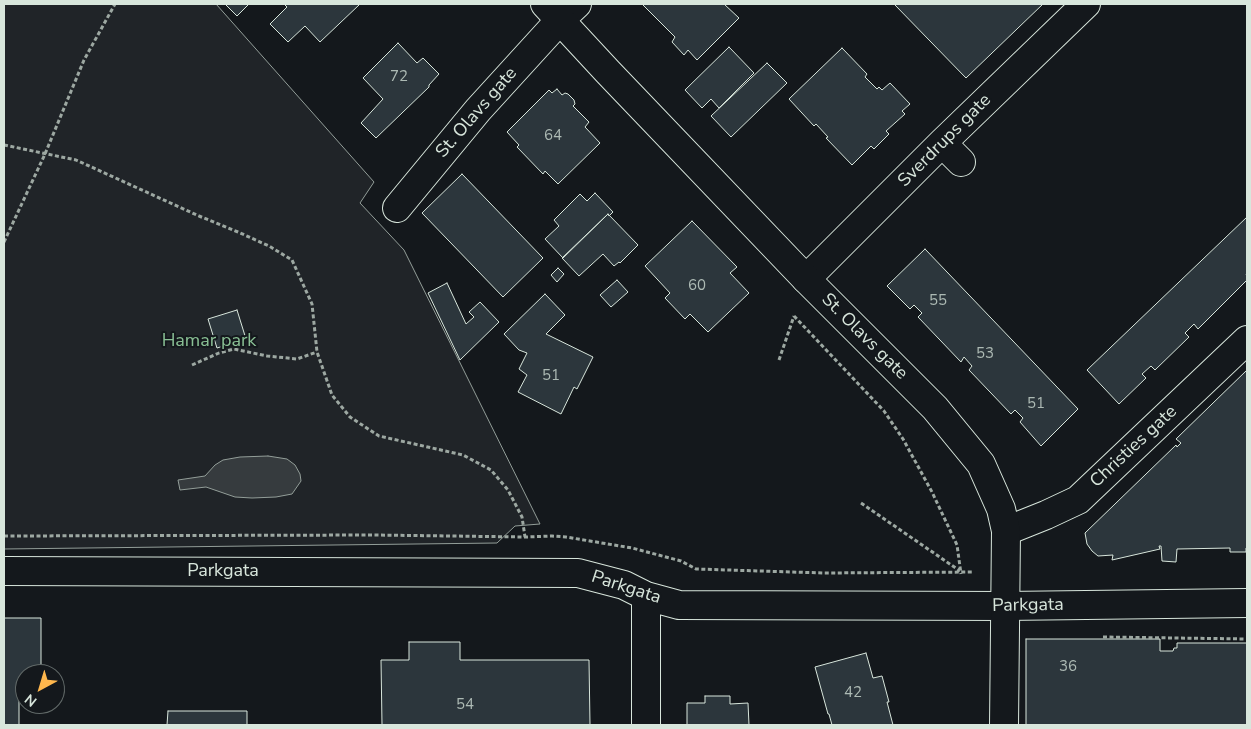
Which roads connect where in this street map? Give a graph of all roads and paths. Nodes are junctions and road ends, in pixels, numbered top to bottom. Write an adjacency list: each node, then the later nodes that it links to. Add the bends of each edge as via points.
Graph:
1 (115, 4): 6 (path, via 84,60)
2 (1086, 4): 4 (street, Sverdrups gate)
3 (560, 9): 8 (street, St. Olavs gate); 10 (street, St. Olavs gate, via 608,72)
4 (942, 143): 7 (street); 10 (street, Sverdrups gate)
5 (4, 145): 6 (path)
6 (45, 154): 9 (path); 13 (path, via 76,160 269,246 292,260 312,304)
7 (961, 162)
8 (397, 208)
9 (4, 242)
10 (806, 279): 11 (path); 17 (street, St. Olavs gate, via 935,408 981,464 1001,509)
11 (794, 316): 14 (path); 21 (path, via 884,411 903,439 957,546)
12 (1247, 340): 17 (street, Christies gate, via 1078,500)
13 (317, 352): 15 (path, via 297,358 234,350); 19 (path, via 332,395 350,418 379,436 463,455 491,470 508,490 522,517)
14 (779, 360)
15 (192, 365)
16 (861, 503): 21 (path)
17 (1006, 531): 26 (street, St. Olavs gate)
18 (4, 536): 19 (path)
19 (525, 537): 21 (path, via 566,537 632,548 681,561 696,569 824,573)
20 (4, 571): 24 (street, Parkgata, via 578,573 624,585)
21 (961, 572): 22 (path); 23 (path)
22 (974, 572)
23 (961, 580)
24 (646, 596): 26 (street, Parkgata, via 679,606); 29 (street)
25 (1247, 603): 26 (street, Parkgata)
26 (1005, 606): 30 (street, St. Olavs gate)
27 (1097, 637): 28 (path)
28 (1247, 639)
29 (646, 725)
30 (1004, 725)

